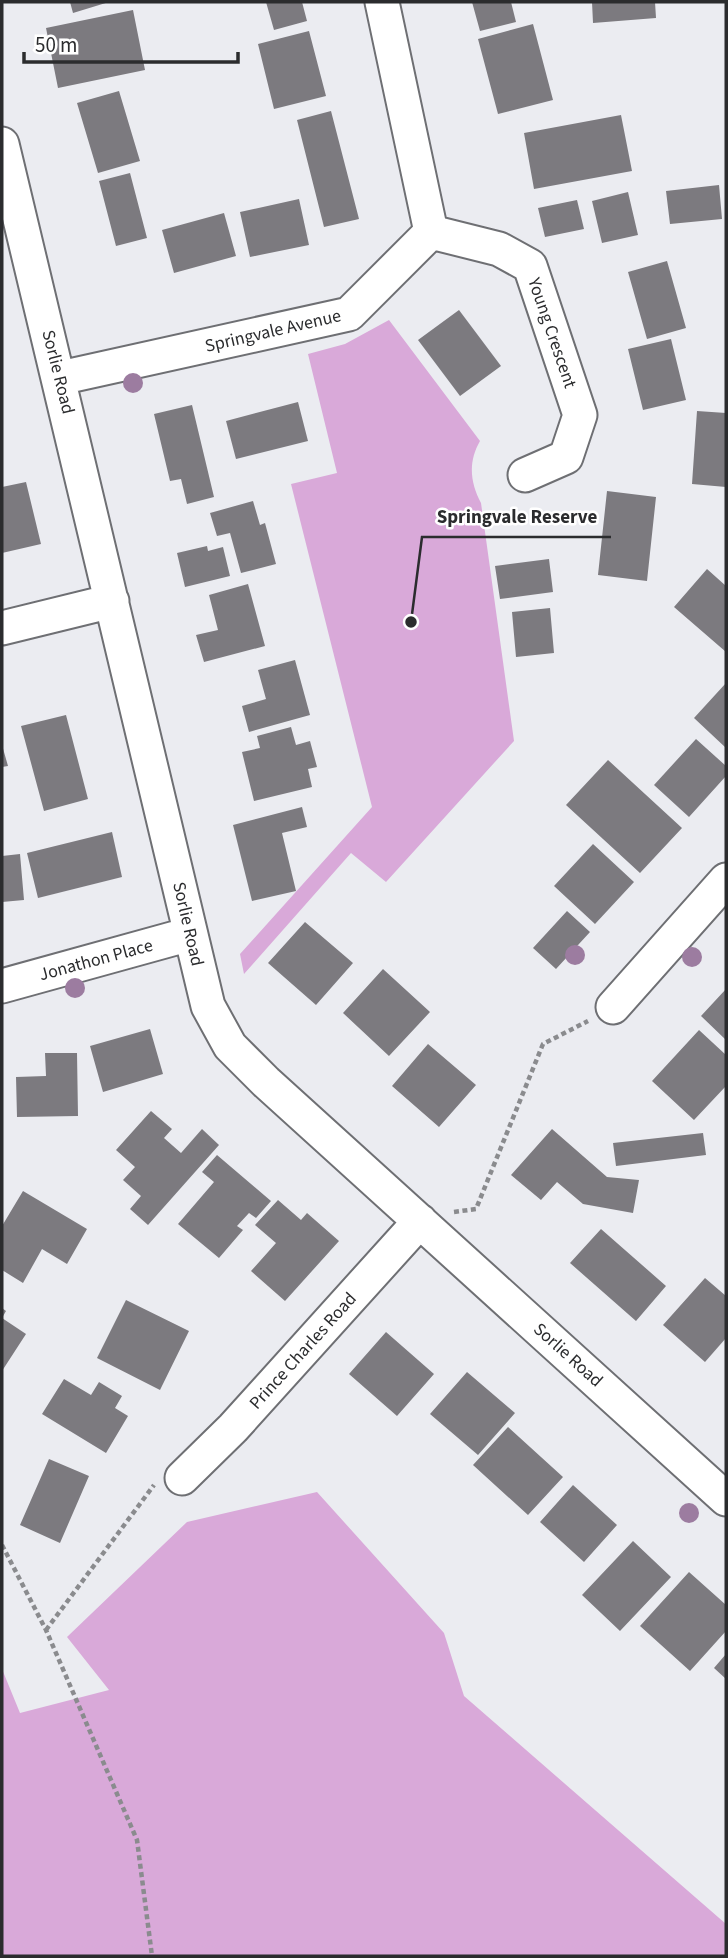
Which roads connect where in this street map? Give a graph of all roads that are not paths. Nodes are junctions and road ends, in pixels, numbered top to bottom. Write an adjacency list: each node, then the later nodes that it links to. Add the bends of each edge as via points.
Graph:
1 (382, 2): 3 (street)
2 (2, 144): 4 (street, Sorlie Road)
3 (431, 232): 4 (street, Springvale Avenue, via 349,314); 5 (street, Young Crescent, via 499,249 530,266 580,415 566,457)
4 (60, 378): 6 (street, Sorlie Road)
5 (525, 475)
6 (112, 601): 7 (street); 9 (street, Sorlie Road)
7 (2, 628)
8 (726, 880): 11 (street)
9 (190, 934): 10 (street, Jonathon Place); 12 (street, Sorlie Road, via 208,1006 230,1046)
10 (2, 986)
11 (613, 1007)
12 (420, 1222): 13 (street, Prince Charles Road); 14 (street, Sorlie Road)
13 (182, 1478)
14 (726, 1499)

